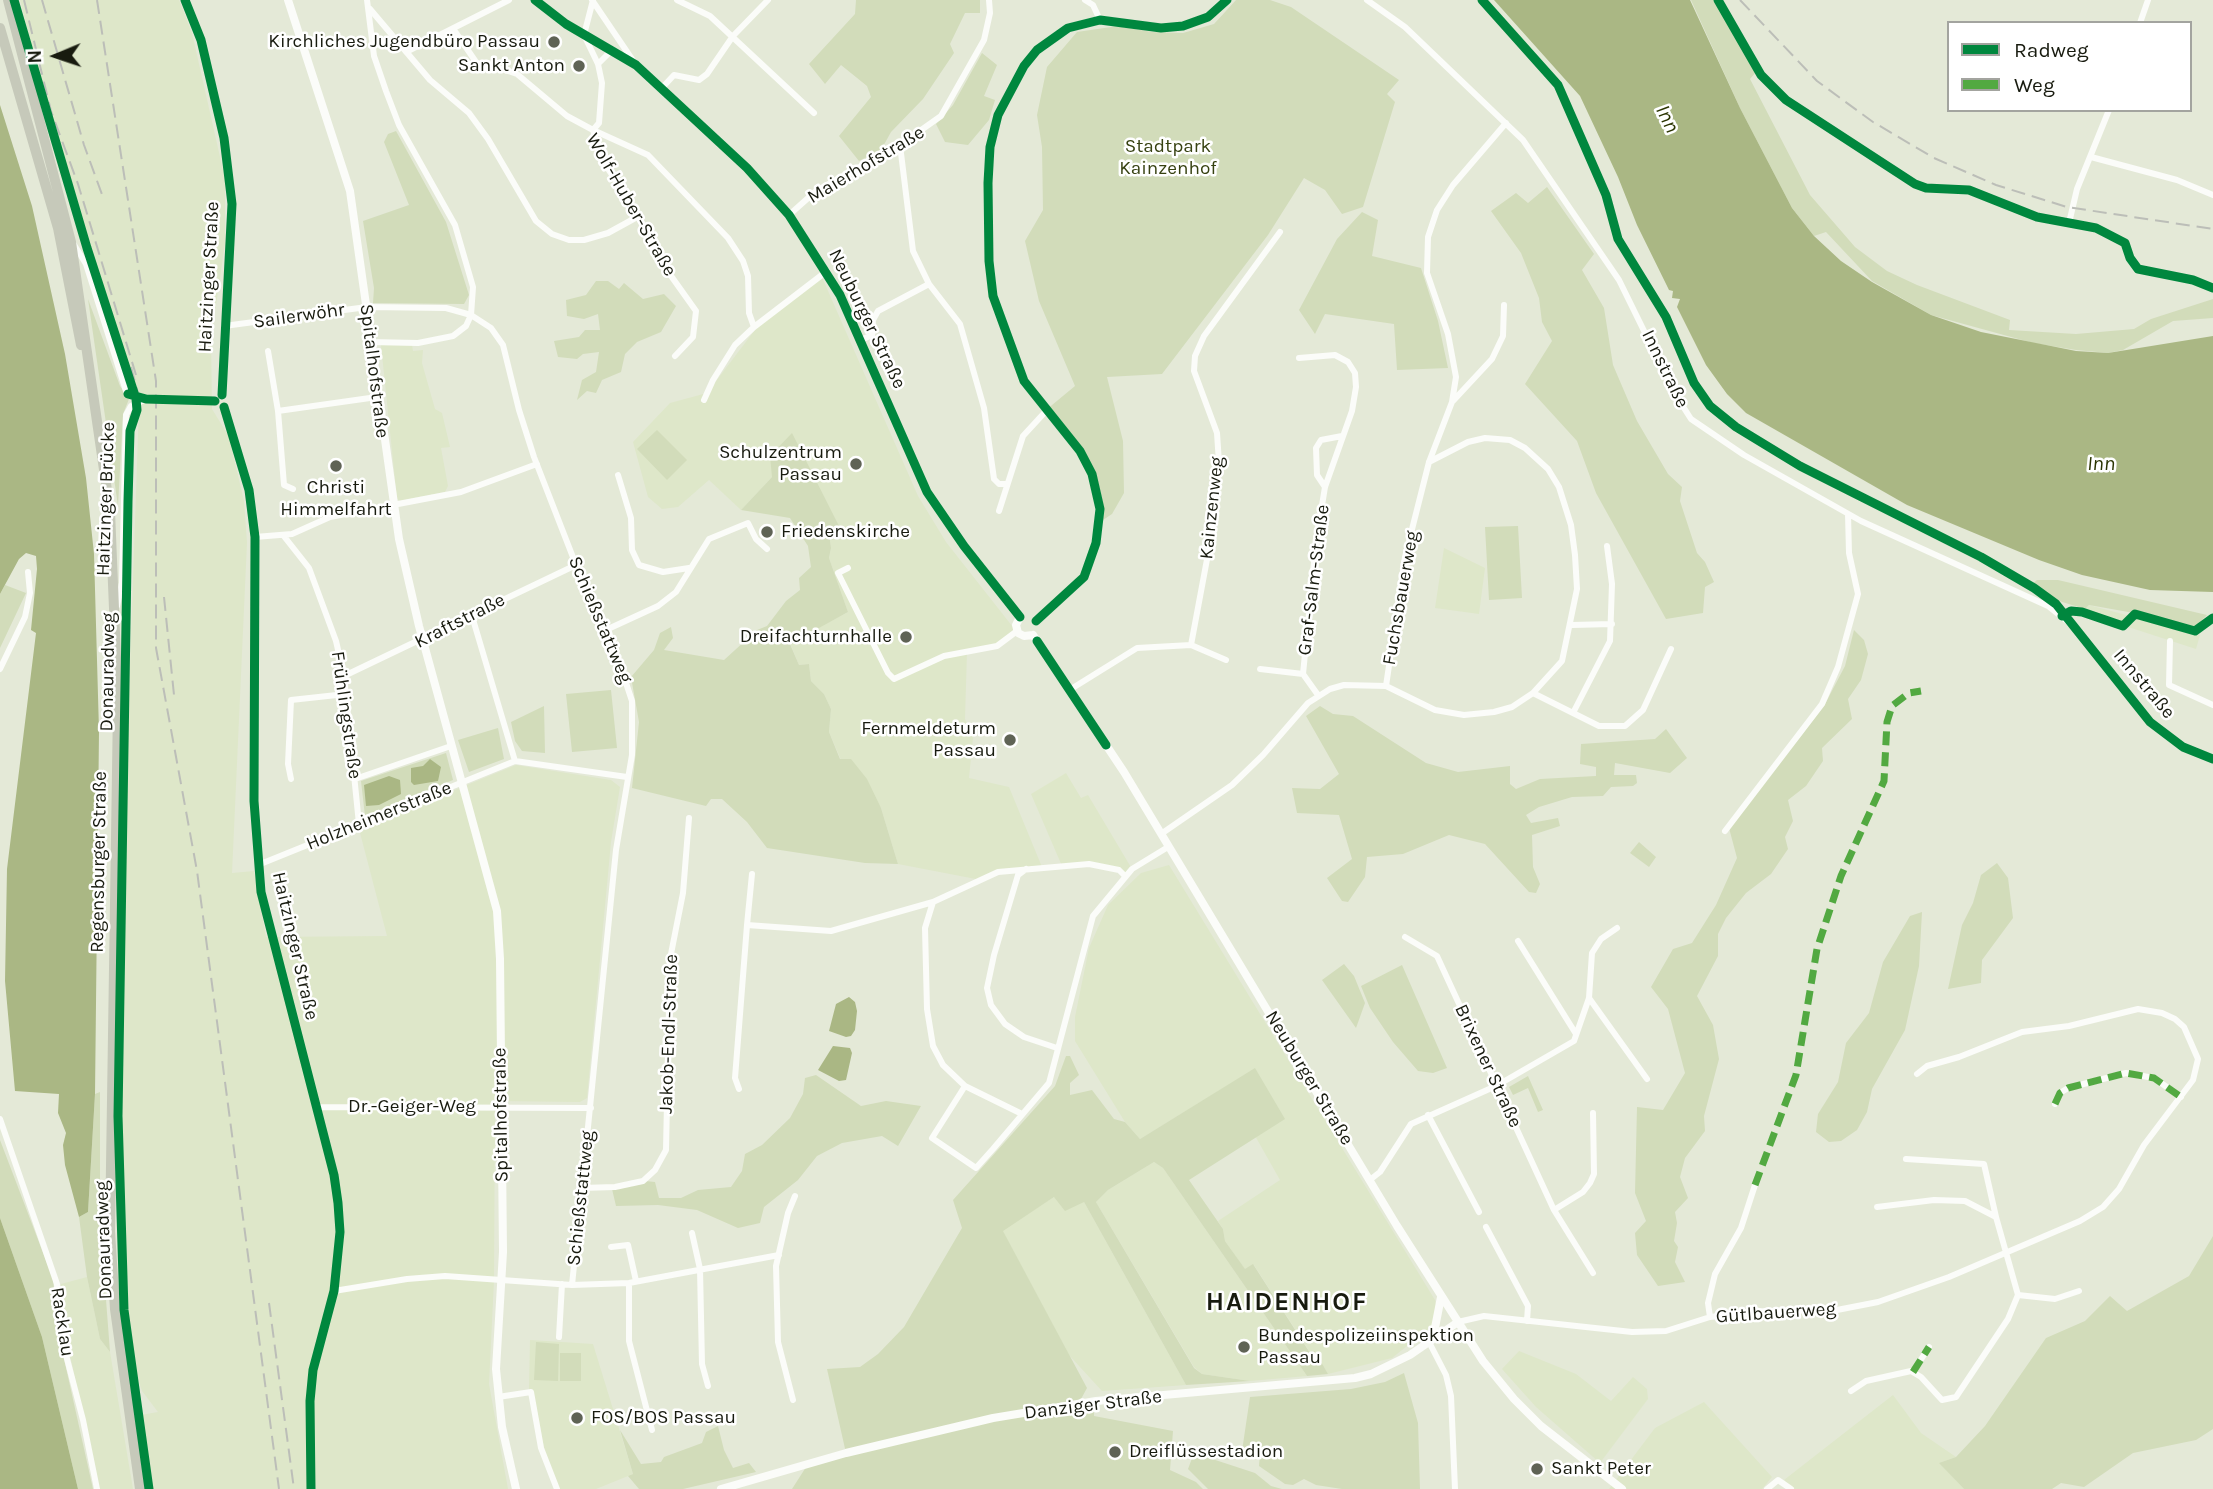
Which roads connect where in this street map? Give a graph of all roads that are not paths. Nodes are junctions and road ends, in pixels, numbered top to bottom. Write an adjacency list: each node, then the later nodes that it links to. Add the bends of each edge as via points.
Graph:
1 (8, 0): 40 (main road, Regensburger Straße)
2 (185, 0): 47 (street, Haitzinger Straße, via 201,40 229,178 232,204)
3 (288, 0): 45 (street, Spitalhofstraße, via 347,176)
4 (367, 0): 16 (street)
5 (509, 0): 20 (street)
6 (535, 0): 21 (street, Neuburger Straße)
7 (593, 0): 21 (street); 26 (street)
8 (677, 0): 22 (street, via 710,16)
9 (768, 0): 22 (street)
10 (989, 0): 32 (street, Maierhofstraße, via 984,40 950,104 935,122)
11 (1085, 0): 17 (street)
12 (1227, 0): 17 (street, via 1209,17 1183,26 1161,28)
13 (1367, 0): 30 (street, Innstraße, via 1405,27)
14 (1718, 0): 37 (street, via 1761,75 1804,114 1915,184 1969,190 2037,217)
15 (2148, 0): 18 (street)
16 (370, 9): 24 (street); 46 (street, via 374,56 399,125 455,225 473,287)
17 (1100, 20): 63 (street, via 1068,28 1037,50 1005,98 990,147 988,245 993,296 1024,381)
18 (2141, 21)
19 (0, 28): 38 (main road, Regensburger Straße)
20 (454, 30): 24 (street); 31 (street, Wolf-Huber-Straße, via 476,62 517,74 567,117)
21 (584, 35): 23 (street, Neuburger Straße); 25 (street)
22 (733, 37): 27 (street, via 699,80 674,75); 29 (street)
23 (612, 50): 25 (street); 26 (street, Neuburger Straße)
24 (406, 52): 36 (street, via 449,99 469,113 536,221 552,234 584,240)
25 (598, 64): 31 (street, via 601,108)
26 (636, 65): 27 (street, Neuburger Straße)
27 (661, 89): 35 (street, Neuburger Straße, via 747,168)
28 (2108, 112): 33 (street)
29 (814, 113)
30 (1506, 123): 59 (street, Fuchsbauerweg, via 1453,185 1437,210 1428,237 1427,273 1457,377); 73 (street, Innstraße, via 1531,150 1619,280 1691,418 1744,455)
31 (593, 130): 36 (street, Wolf-Huber-Straße, via 601,158); 48 (street, via 648,155 728,238 748,276)
32 (900, 145): 35 (street, Maierhofstraße, via 817,191); 42 (street, via 910,240)
33 (2091, 157): 34 (street, via 2177,180); 37 (street)
34 (2213, 195)
35 (789, 215): 41 (street, Neuburger Straße)
36 (639, 216): 52 (street, Wolf-Huber-Straße, via 654,252 696,312 693,337)
37 (2069, 223): 43 (street, via 2096,228 2121,240 2138,269)
38 (58, 228): 40 (main road); 61 (main road, Regensburger Straße)
39 (1280, 232): 95 (street, Kainzenweg, via 1204,336 1195,356 1194,372 1217,433 1219,463)
40 (71, 242): 56 (street, Haitzinger Brücke, via 86,264 126,391); 61 (main road, Regensburger Straße)
41 (827, 271): 48 (street); 49 (street, Neuburger Straße)
42 (929, 285): 49 (street, via 878,311 872,335); 68 (street, via 953,312 966,339 984,408 994,479)
43 (2213, 288)
44 (1504, 305): 59 (street, Fuchsbauerweg, via 1503,336 1492,359)
45 (367, 307): 46 (street, Sailerwöhr, via 432,307); 47 (street, Sailerwöhr); 50 (street, Spitalhofstraße)
46 (471, 315): 50 (street, via 453,336 418,343); 66 (street, Schießstattweg, via 491,328 503,345)
47 (224, 326): 54 (street, Haitzinger Straße)
48 (754, 327): 57 (street, via 736,345)
49 (861, 340): 86 (street, Neuburger Straße, via 927,492)
50 (370, 342): 55 (street, Spitalhofstraße)
51 (268, 351): 62 (street)
52 (675, 356)
53 (1299, 358): 64 (street, Graf-Salm-Straße, via 1335,355 1355,373 1352,411)
54 (222, 395): 58 (street); 60 (street, Haitzinger Straße, via 228,400)
55 (377, 397): 62 (street); 71 (street, Spitalhofstraße)
56 (146, 399): 58 (street, Haitzinger Brücke); 84 (street, Haitzinger Brücke, via 131,406 125,425 122,583)
57 (705, 400)
58 (213, 401): 60 (street)
59 (1452, 402): 65 (street, Fuchsbauerweg)
60 (224, 407): 75 (street, Haitzinger Straße, via 248,490)
61 (97, 410): 84 (main road, Regensburger Straße)
62 (278, 411): 70 (street, via 284,485)
63 (1046, 411): 68 (street, via 1023,436); 87 (street, via 1088,464 1097,488 1100,522 1084,577)
64 (1342, 436): 69 (street, Graf-Salm-Straße); 69 (street, Graf-Salm-Straße, via 1321,440 1316,448 1317,475)
65 (1429, 461): 89 (street, via 1485,438 1510,440 1548,469 1571,525 1577,589); 102 (street, Fuchsbauerweg, via 1405,557)
66 (537, 464): 71 (street, via 461,492); 79 (street, Schießstattweg)
67 (618, 475): 80 (street)
68 (1007, 484): 72 (street)
69 (1325, 487): 100 (street, Graf-Salm-Straße)
70 (293, 489)
71 (393, 506): 74 (street, via 330,517); 93 (street, Spitalhofstraße)
72 (999, 511)
73 (1848, 514): 110 (street, Innstraße, via 2048,606 2073,626 2150,722 2183,747); 118 (street, via 1849,553 1858,594 1838,667 1822,704)
74 (283, 535): 75 (street); 101 (street, Frühlingstraße, via 309,568)
75 (255, 537): 121 (street, Haitzinger Straße)
76 (1607, 546): 88 (street)
77 (767, 549): 81 (street, via 748,523 709,539)
78 (629, 555): 80 (street)
79 (576, 565): 85 (street, Kraftstraße); 90 (street, Schießstattweg)
80 (639, 565): 81 (street, via 663,572)
81 (689, 568): 90 (street, via 676,592 658,606)
82 (848, 568): 91 (street, via 838,573 894,679 944,656 997,646)
83 (28, 572): 98 (street, via 25,617)
84 (116, 610): 184 (main road, Regensburger Straße, via 118,803 110,1231 115,1308)
85 (472, 616): 93 (street, Kraftstraße); 111 (street)
86 (1020, 617): 87 (street, via 1031,616); 91 (street)
87 (1036, 621): 92 (street)
88 (1612, 624): 89 (street); 108 (street, via 1610,641)
89 (1572, 625): 104 (street, via 1562,661)
90 (608, 629): 112 (street, Schießstattweg, via 632,701 634,731)
91 (1017, 631): 92 (street)
92 (1033, 635): 103 (street, Neuburger Straße)
93 (423, 640): 101 (street, Kraftstraße); 109 (street, Spitalhofstraße)
94 (2170, 641): 107 (street, Innstraße, via 2169,685)
95 (1191, 645): 97 (street); 103 (street, via 1137,648)
96 (1671, 649): 108 (street, via 1643,710 1625,726 1599,726)
97 (1226, 660)
98 (0, 669)
99 (1261, 669): 100 (street, Graf-Salm-Straße)
100 (1303, 674): 106 (street, Graf-Salm-Straße)
101 (344, 676): 105 (street, Frühlingstraße)
102 (1386, 686): 104 (street, via 1435,710 1464,715 1512,707); 106 (street, Fuchsbauerweg, via 1344,685)
103 (1071, 689): 119 (street, Neuburger Straße)
104 (1533, 693): 108 (street)
105 (346, 694): 113 (street, via 291,700); 114 (street, Frühlingstraße)
106 (1318, 695): 119 (street, Fuchsbauerweg, via 1232,785)
107 (2213, 705)
108 (1573, 713)
109 (452, 746): 114 (street); 115 (street, Spitalhofstraße)
110 (2213, 759)
111 (515, 761): 112 (street); 115 (street, Holzheimerstraße)
112 (627, 778): 142 (street, Schießstattweg)
113 (291, 779)
114 (355, 779): 117 (street, Frühlingstraße)
115 (462, 783): 117 (street, Holzheimerstraße); 141 (street, Spitalhofstraße, via 496,911)
116 (689, 818): 150 (street, Jakob-Endl-Straße, via 683,893 670,959 666,1150 643,1181)
117 (359, 824): 121 (street, Holzheimerstraße)
118 (1725, 831)
119 (1161, 834): 120 (street, Neuburger Straße)
120 (1168, 847): 124 (street); 148 (street, Neuburger Straße)
121 (258, 866): 140 (street, Haitzinger Straße, via 265,912)
122 (1026, 869): 124 (street, via 1089,864 1119,870); 125 (street, via 998,872); 132 (street, via 1018,875 987,988 1005,1024 1024,1037)
123 (752, 874): 126 (street)
124 (1125, 876): 132 (street, via 1093,916)
125 (933, 902): 126 (street, via 831,931); 135 (street, via 925,928 933,1046 943,1065)
126 (747, 925): 137 (street, via 735,1078)
127 (1617, 928): 130 (street, via 1601,939 1592,953)
128 (1405, 937): 136 (street, Brixener Straße, via 1437,956)
129 (1518, 941): 131 (street)
130 (1589, 998): 131 (street); 134 (street)
131 (1576, 1034): 136 (street, via 1574,1041)
132 (1057, 1048): 144 (street, via 1049,1083)
133 (1917, 1073): 138 (street, Gütlbauerweg, via 2022,1032 2150,1009 2175,1019 2195,1048 2196,1069)
134 (1647, 1079)
135 (965, 1086): 144 (street); 144 (street, via 932,1138 976,1168)
136 (1496, 1086): 145 (street); 153 (street, Brixener Straße)
137 (739, 1089)
138 (2182, 1097): 139 (street, via 2154,1078 2126,1073 2068,1088); 159 (street, Gütlbauerweg, via 2103,1207)
139 (2055, 1104)
140 (317, 1107): 141 (street, Dr.-Geiger-Weg); 168 (street, Haitzinger Straße, via 338,1203)
141 (501, 1107): 142 (street, Dr.-Geiger-Weg); 163 (street, Spitalhofstraße)
142 (591, 1108): 150 (street, Schießstattweg)
143 (1593, 1113): 153 (street, via 1594,1174 1583,1192)
144 (1022, 1114)
145 (1428, 1115): 148 (street, via 1411,1124); 154 (street)
146 (0, 1118): 183 (street, Racklau, via 57,1284 60,1332)
147 (1906, 1158): 155 (street, via 1984,1164)
148 (1371, 1179): 170 (street, Neuburger Straße)
149 (1755, 1185): 171 (street, via 1741,1227 1715,1274 1708,1303)
150 (582, 1188): 166 (street, Schießstattweg)
151 (795, 1196): 160 (street)
152 (1877, 1207): 155 (street, via 1965,1201)
153 (1554, 1210): 162 (street, Brixener Straße)
154 (1479, 1212)
155 (1996, 1217): 159 (street)
156 (1486, 1227): 172 (street, via 1528,1306)
157 (692, 1233): 161 (street)
158 (611, 1247): 164 (street, via 628,1245)
159 (2004, 1252): 169 (street); 171 (street, Gütlbauerweg, via 1878,1302 1837,1310)
160 (779, 1255): 161 (street); 181 (street, via 778,1342)
161 (700, 1269): 164 (street); 178 (street, via 702,1364)
162 (1593, 1273)
163 (502, 1279): 165 (street); 168 (street, via 445,1276); 180 (street, Spitalhofstraße, via 496,1343)
164 (633, 1282): 166 (street); 182 (street, via 629,1341)
165 (562, 1284): 166 (street); 174 (street)
166 (572, 1285)
167 (2079, 1291): 169 (street, via 2055,1299)
168 (334, 1292): 185 (street, Haitzinger Straße, via 313,1370)
169 (2018, 1295): 177 (street, via 2008,1319 1955,1397 1942,1400)
170 (1441, 1297): 173 (street, Neuburger Straße); 175 (street)
171 (1710, 1317): 172 (street, Gütlbauerweg, via 1666,1331 1632,1332)
172 (1527, 1321): 173 (street, Gütlbauerweg, via 1484,1316)
173 (1458, 1322): 175 (street, Danziger Straße); 190 (street, Neuburger Straße, via 1514,1399)
174 (559, 1337)
175 (1431, 1340): 188 (street, Danziger Straße, via 1391,1366 1355,1378 1096,1401 993,1418); 189 (street, via 1451,1396)
176 (1929, 1347): 177 (street)
177 (1913, 1372): 179 (street, via 1866,1381)
178 (708, 1386)
179 (1851, 1391)
180 (498, 1397): 186 (street, Spitalhofstraße); 187 (street, via 531,1392 541,1448)
181 (793, 1400)
182 (652, 1430)
183 (97, 1489)
184 (140, 1489)
185 (312, 1489)
186 (516, 1489)
187 (557, 1489)
188 (721, 1489)
189 (1455, 1489)
190 (1622, 1489)
191 (1767, 1489): 192 (street, via 1778,1480)
192 (1791, 1489)

